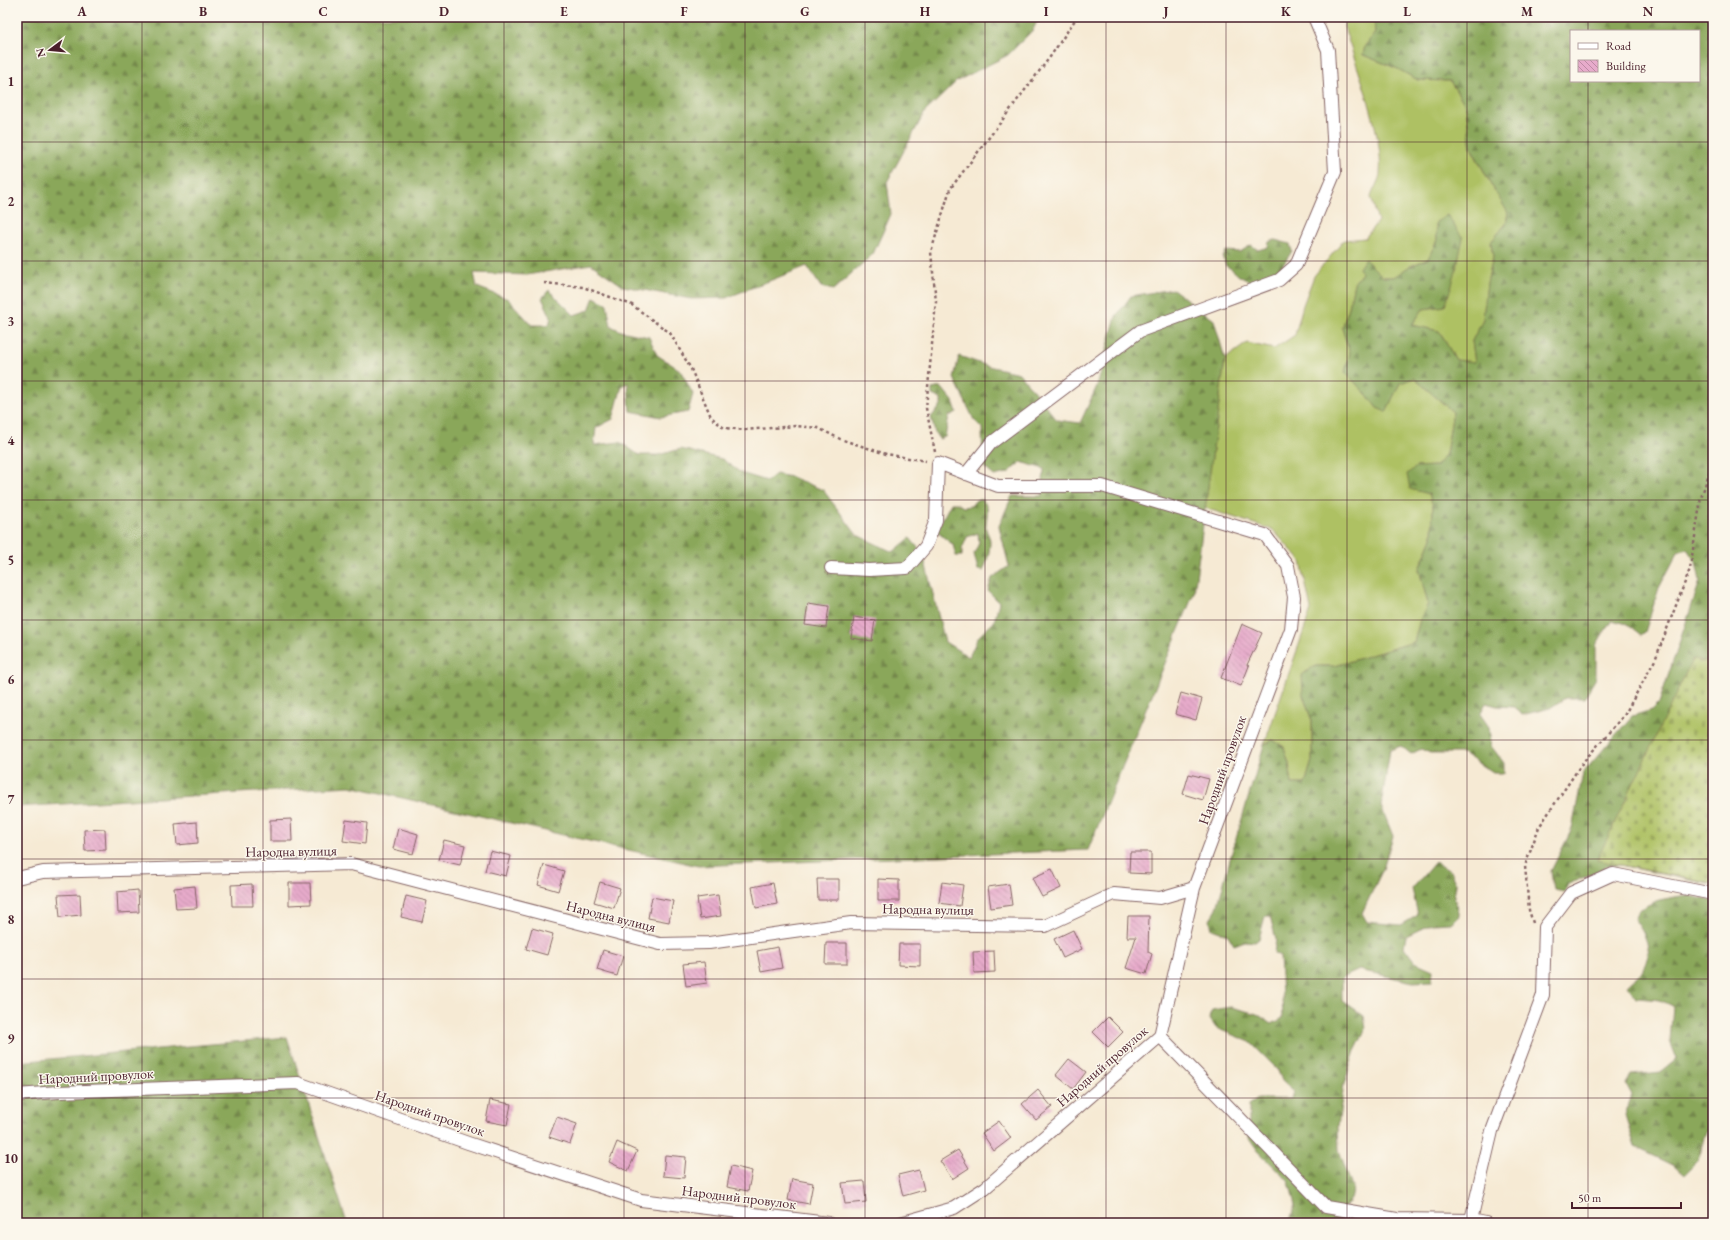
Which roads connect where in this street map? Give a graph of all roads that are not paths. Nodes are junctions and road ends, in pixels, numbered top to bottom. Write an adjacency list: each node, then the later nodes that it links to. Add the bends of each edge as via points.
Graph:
1 (1314, 17): 2 (street, via 1328,50 1335,172 1296,265 1279,280 1140,331 991,443)
2 (966, 474): 3 (street, Народний провулок, via 938,463 936,520 926,546 907,568); 5 (street, Народний провулок, via 998,486 1102,486 1265,535 1288,566 1294,597 1291,629)
3 (831, 568)
4 (17, 878): 5 (street, Народна вулиця, via 43,872 351,864 660,944 709,943 851,923 1045,926 1114,894 1160,898)
5 (1194, 888): 7 (street, Народний провулок)
6 (1713, 894): 9 (street, via 1613,874 1571,893 1566,898 1545,928 1543,995 1492,1131)
7 (1160, 1036): 9 (street, via 1326,1207 1397,1219); 11 (street, Народний провулок, via 985,1188 954,1208)
8 (17, 1095): 10 (street, Народний провулок, via 298,1083 468,1143 642,1200)
9 (1471, 1220): 12 (street)
10 (828, 1223)
11 (900, 1223)
12 (1486, 1223)

